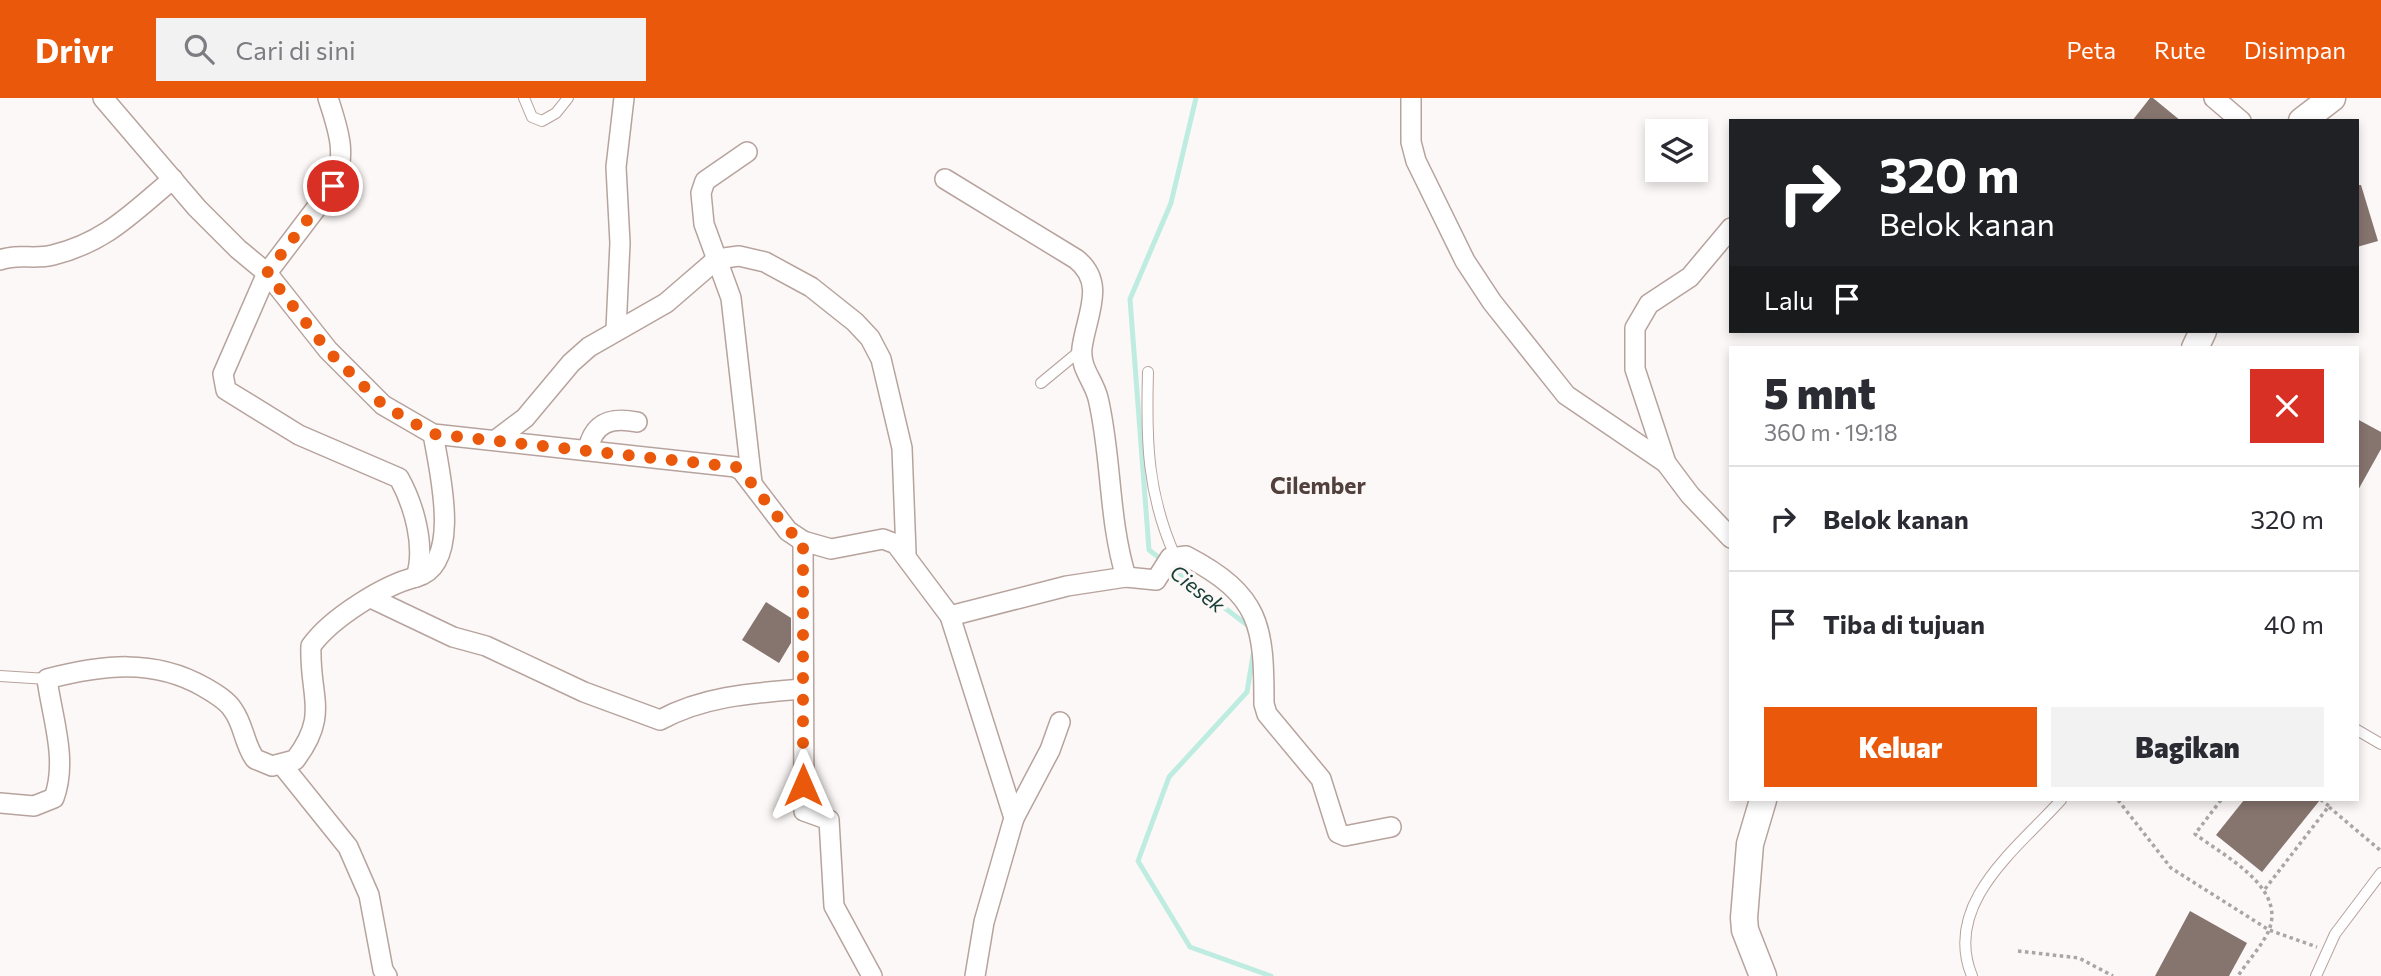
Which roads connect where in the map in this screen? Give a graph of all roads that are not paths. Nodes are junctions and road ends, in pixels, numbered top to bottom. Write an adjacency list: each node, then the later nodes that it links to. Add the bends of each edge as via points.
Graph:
1 (103, 98): 12 (street)
2 (328, 98): 17 (street, via 340,133 340,171)
3 (524, 98): 4 (lane, via 532,117 541,121 556,113)
4 (568, 98)
5 (624, 98): 18 (street, via 616,167 620,243)
6 (1411, 98): 26 (street, via 1416,161 1465,261 1492,302 1566,395)
7 (2214, 98): 9 (street)
8 (2332, 98): 10 (street)
9 (2239, 119)
10 (2305, 119)
11 (747, 152): 15 (street, via 714,172 702,187 704,224)
12 (173, 179): 16 (street, via 98,241 32,260 15,255); 17 (street, via 238,249)
13 (945, 180): 19 (street, via 1083,264 1095,289)
14 (1729, 230): 26 (street, via 1690,277 1649,304 1635,328 1635,369)
15 (717, 259): 18 (street, via 666,303); 27 (street, via 731,298); 30 (street, via 739,256 779,268 811,287 870,338 881,359 899,428)
16 (0, 260)
17 (267, 273): 23 (street, via 328,351 383,405); 32 (street, via 223,374 226,390 299,435 399,478 422,559)
18 (616, 330): 24 (street, via 571,363 524,418)
19 (1082, 349): 21 (lane); 33 (street, via 1083,370 1097,394 1103,421 1111,508)
20 (1148, 372): 31 (lane, via 1149,478)
21 (1041, 383)
22 (637, 422): 25 (street, via 614,419 602,424 592,434)
23 (433, 434): 24 (street); 32 (street, via 445,528 434,567)
24 (497, 439): 25 (street)
25 (588, 449): 27 (street, via 736,467)
26 (1666, 463): 28 (street)
27 (752, 484): 29 (street, via 788,530)
28 (1729, 536)
29 (803, 541): 30 (street, via 831,549 883,539); 38 (street)
30 (906, 553): 35 (street)
31 (1173, 557): 33 (street, via 1160,578 1149,582); 47 (street, via 1191,559 1240,593 1251,609 1261,632 1264,704 1321,779 1338,833 1345,836)
32 (416, 577): 34 (street)
33 (1125, 577): 35 (street, via 1067,586)
34 (369, 599): 38 (street, via 660,720 686,706 743,694); 42 (street, via 318,636 312,646 318,708 311,737 295,760)
35 (950, 616): 46 (street)
36 (0, 676): 37 (lane)
37 (47, 679): 42 (street, via 138,666 172,671 233,709 255,759); 45 (street, via 58,750 54,798 34,806)
38 (803, 689): 50 (street, via 804,811 830,820 834,906)
39 (1060, 722): 46 (street)
40 (2359, 731): 41 (lane)
41 (2381, 744)
42 (283, 766): 49 (street, via 348,847 369,895)
43 (1763, 801): 52 (street, via 1750,844 1744,918)
44 (2061, 801): 53 (lane, via 1982,887 1964,936 1965,959)
45 (0, 803)
46 (1014, 818): 51 (street, via 984,922)
47 (1391, 827)
48 (2381, 873): 54 (lane, via 2326,950)
49 (387, 976)
50 (872, 976)
51 (975, 976)
52 (1763, 976)
53 (1972, 976)
54 (2316, 976)

